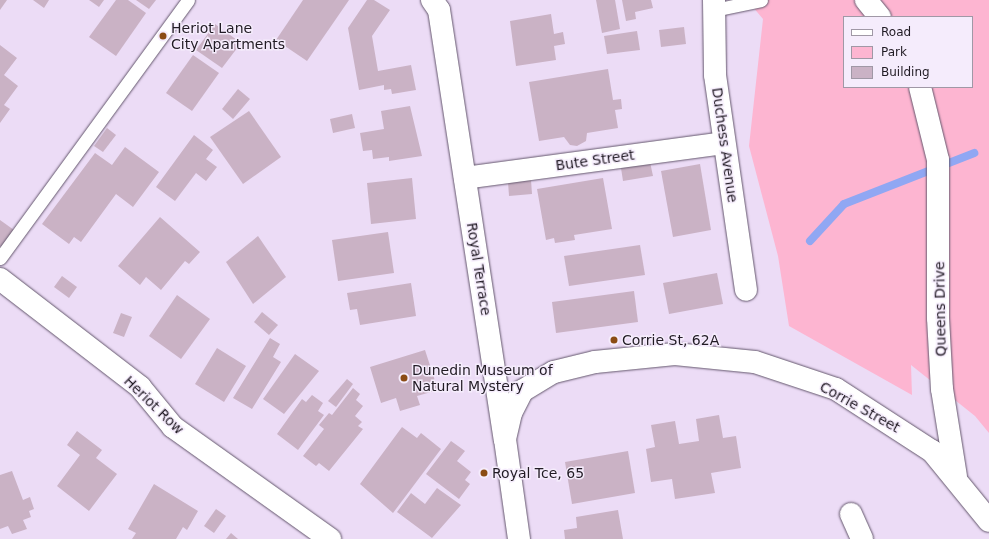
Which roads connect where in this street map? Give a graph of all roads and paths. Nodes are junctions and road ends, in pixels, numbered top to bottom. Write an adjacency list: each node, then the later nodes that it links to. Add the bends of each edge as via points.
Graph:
1 (188, 0): 10 (lane)
2 (432, 0): 9 (street, Royal Terrace, via 439,10)
3 (761, 0): 5 (lane)
4 (866, 0): 6 (street)
5 (714, 5): 8 (street, Duchess Avenue, via 715,75)
6 (879, 16)
7 (920, 88): 14 (street, Queens Drive, via 938,160 938,318 942,389)
8 (724, 143): 9 (street, Bute Street); 12 (street, Duchess Avenue)
9 (465, 178): 13 (street, Royal Terrace)
10 (0, 258)
11 (0, 279): 17 (street, Heriot Row, via 140,387 173,427)
12 (746, 290)
13 (505, 439): 14 (street, Corrie Street, via 511,413 522,391 554,372 595,362 675,354 755,362 836,390 932,451); 18 (street, Royal Terrace)
14 (956, 476): 16 (street, Queens Drive)
15 (851, 514): 19 (street)
16 (989, 521)
17 (330, 539)
18 (519, 539)
19 (862, 539)

